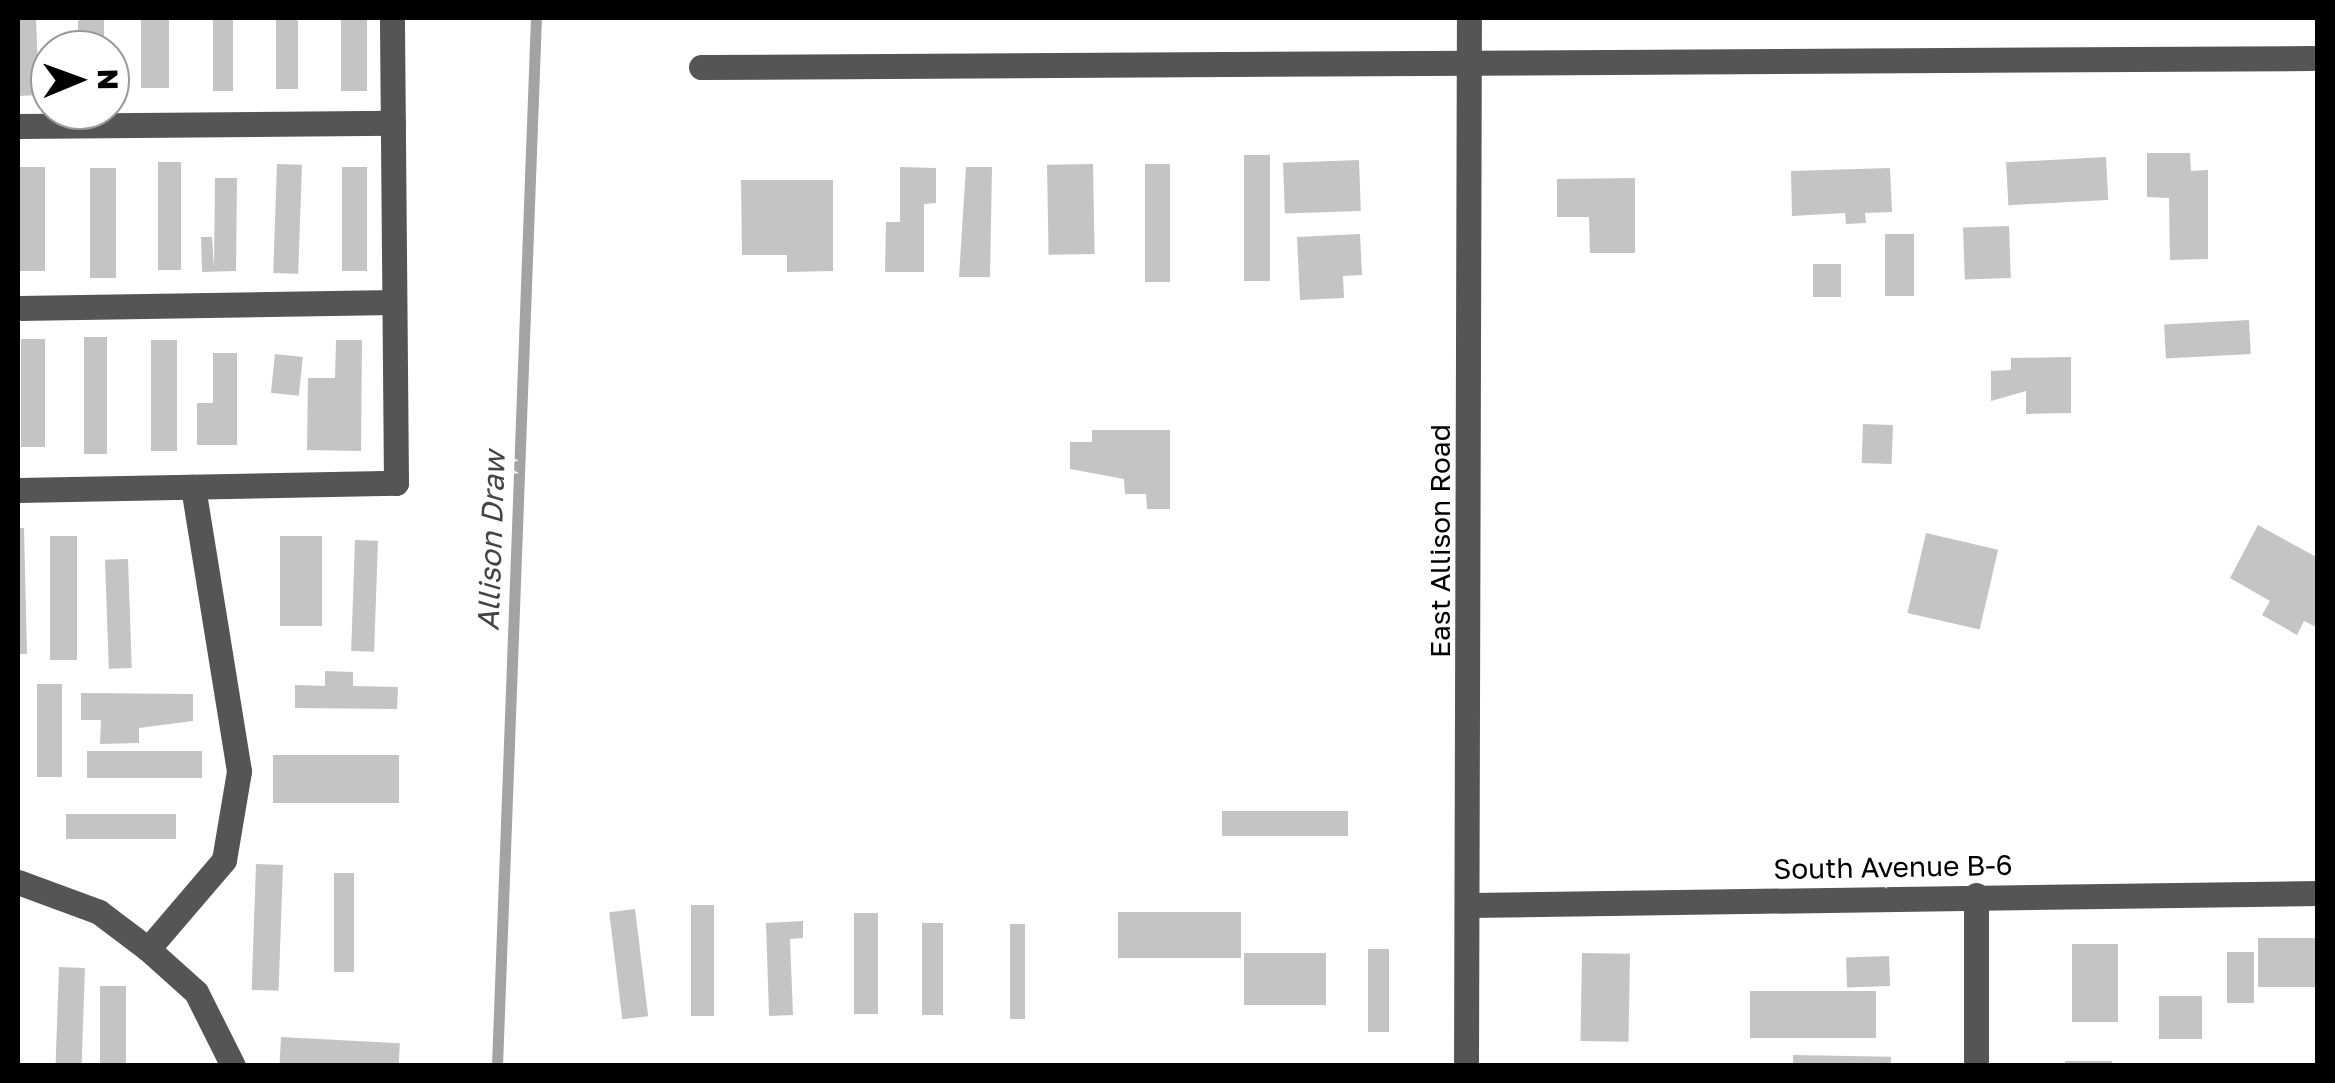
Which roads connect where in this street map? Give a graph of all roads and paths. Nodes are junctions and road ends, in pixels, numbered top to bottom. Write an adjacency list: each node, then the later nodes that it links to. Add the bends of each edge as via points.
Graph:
1 (392, 18): 6 (street)
2 (1469, 18): 4 (street, East Allison Road)
3 (2312, 58): 4 (street)
4 (1470, 62): 5 (street); 15 (street, East Allison Road)
5 (701, 68)
6 (393, 123): 7 (street); 8 (street)
7 (18, 126)
8 (394, 302): 9 (street); 10 (street, via 396,482)
9 (18, 308)
10 (193, 486): 11 (street); 16 (street, via 234,721 238,812 224,860)
11 (18, 490)
12 (18, 882): 16 (street, via 99,912)
13 (2318, 894): 14 (street, South Avenue B-6)
14 (1976, 895): 15 (street, South Avenue B-6); 19 (street)
15 (1470, 905): 18 (street, East Allison Road)
16 (148, 948): 17 (street, via 196,992)
17 (233, 1066)
18 (1466, 1066)
19 (1976, 1066)

